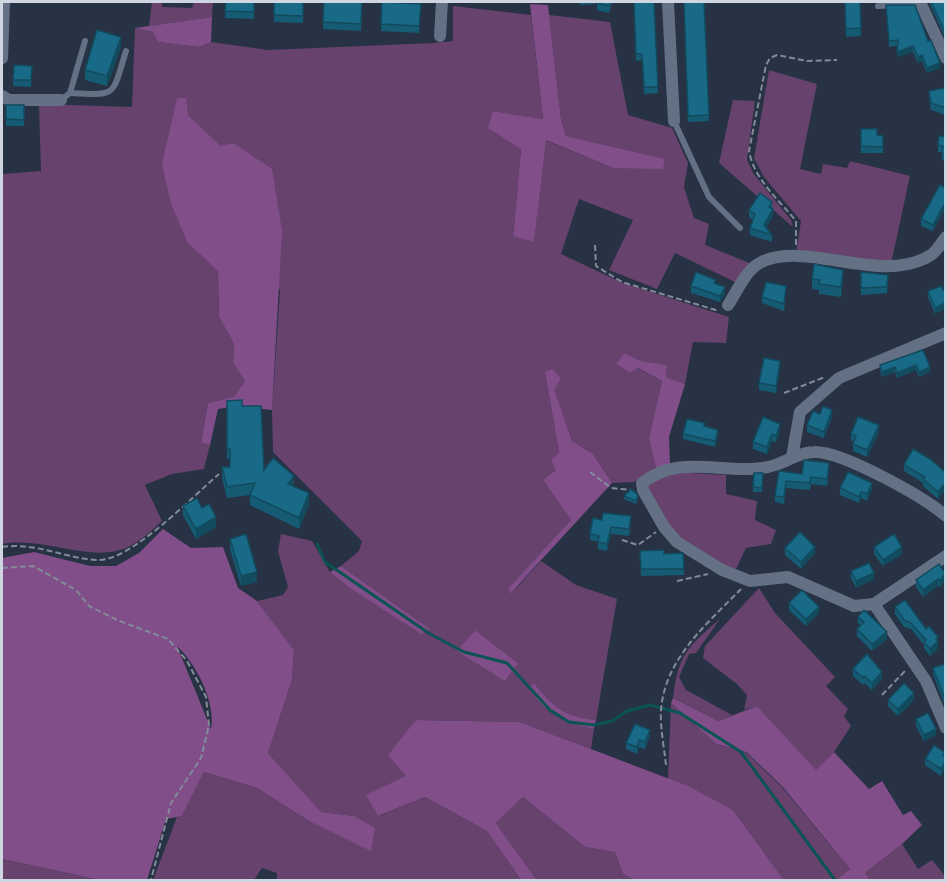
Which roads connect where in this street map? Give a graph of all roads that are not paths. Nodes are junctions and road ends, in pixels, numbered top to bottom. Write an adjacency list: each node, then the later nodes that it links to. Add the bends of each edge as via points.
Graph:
1 (4, 2): 9 (street)
2 (442, 2): 6 (street)
3 (668, 2): 13 (street)
4 (921, 2): 5 (lane); 10 (street)
5 (878, 6)
6 (440, 36)
7 (85, 41): 12 (lane)
8 (126, 51): 12 (lane, via 114,89 105,95)
9 (2, 58)
10 (945, 58)
11 (2, 96): 12 (street, via 9,100)
12 (65, 97)
13 (674, 121): 14 (lane, via 709,197)
14 (740, 228)
15 (945, 237): 16 (street, via 932,254 913,263 865,266 776,256 757,265)
16 (728, 305)
17 (945, 333): 18 (street, via 839,378 801,412)
18 (792, 457): 19 (street, via 815,452 862,466); 21 (street, via 774,466 744,469 694,464 654,473 642,486 664,527 677,542 722,570 750,581 788,577 854,606)
19 (945, 516)
20 (945, 556): 21 (street)
21 (874, 604): 22 (street, via 926,681)
22 (945, 728)

